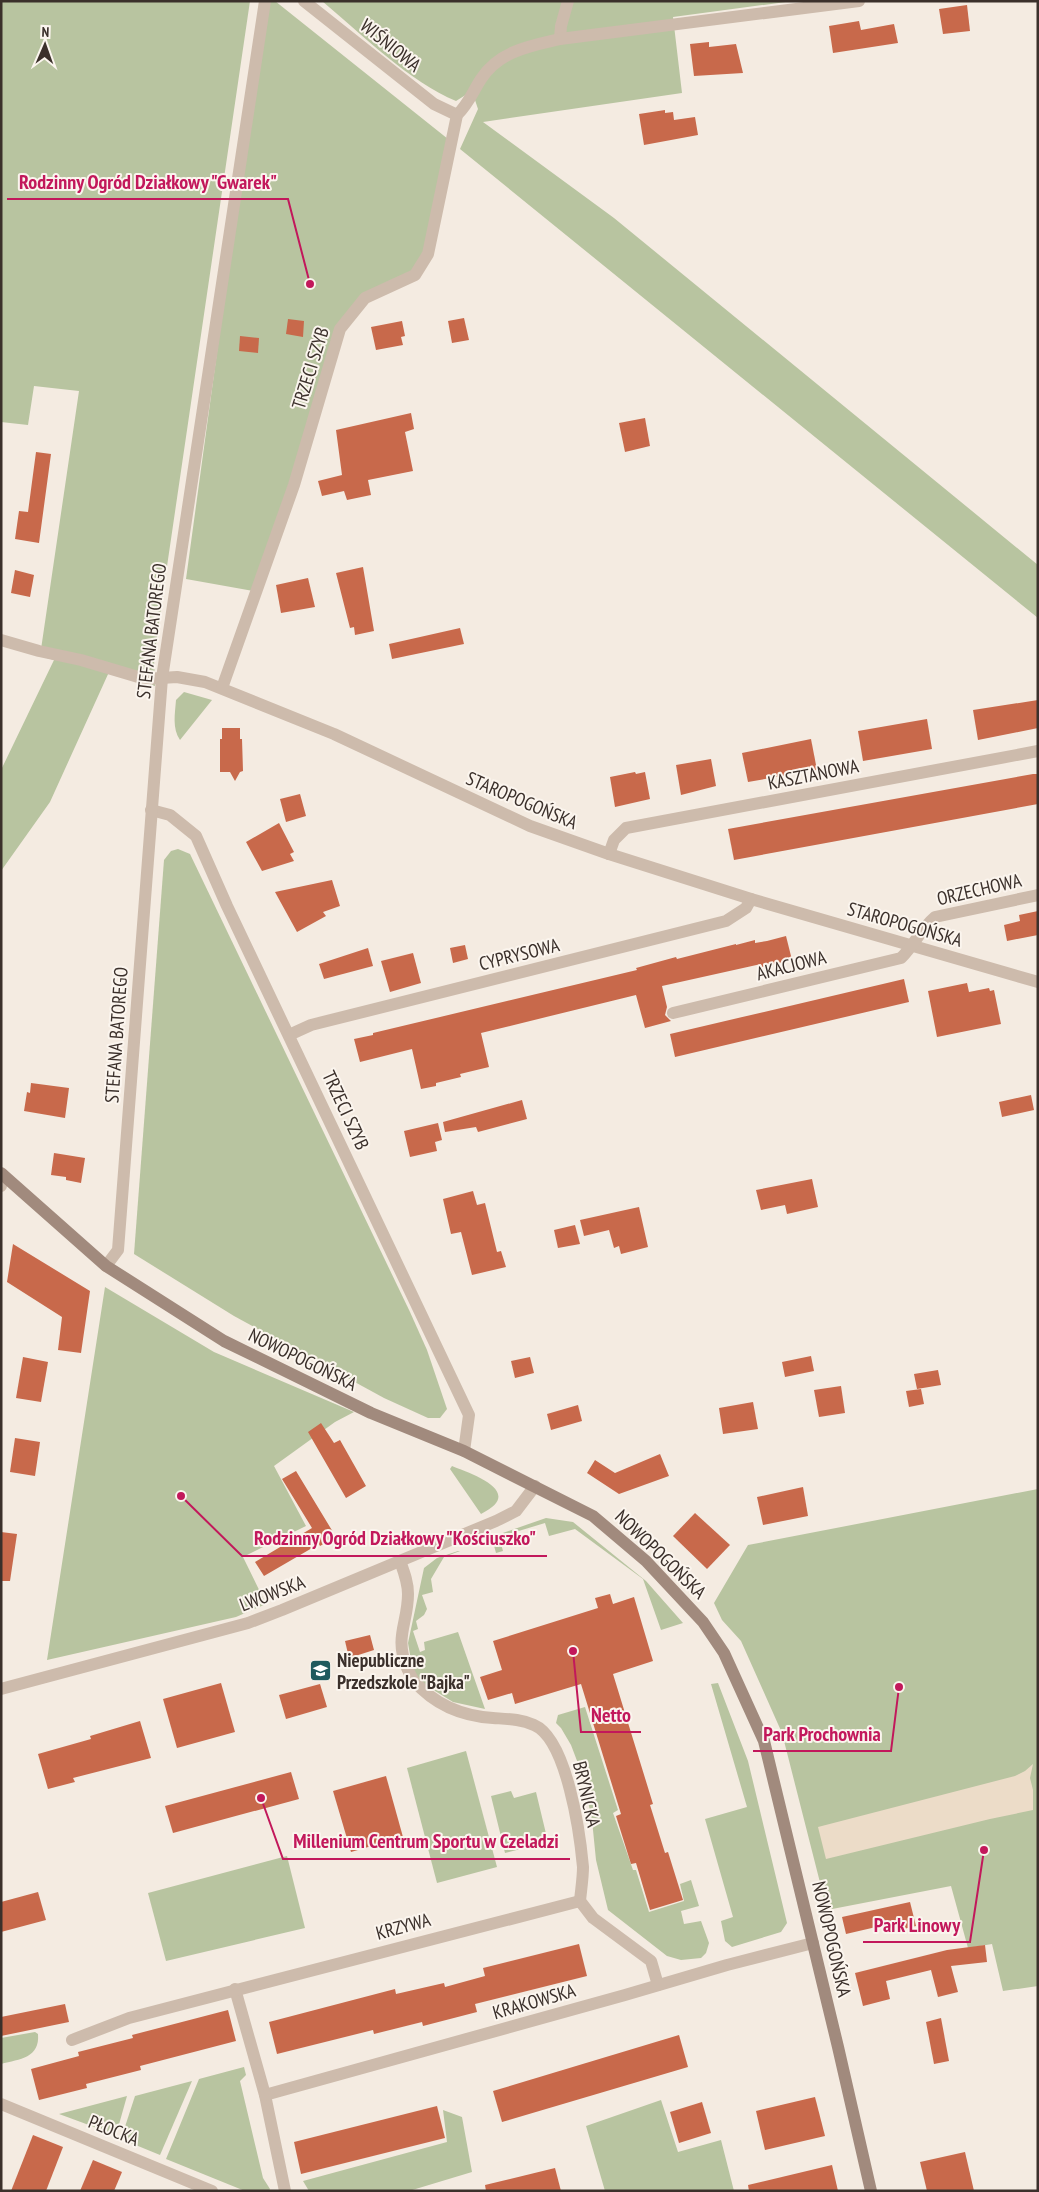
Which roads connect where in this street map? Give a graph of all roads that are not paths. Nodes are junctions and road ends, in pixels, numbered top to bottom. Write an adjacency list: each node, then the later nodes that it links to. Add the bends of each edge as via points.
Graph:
1 (265, 1): 8 (street, STEFANA BATOREGO)
2 (304, 1): 6 (street, WIŚNIOWA, via 434,104)
3 (568, 1): 5 (street)
4 (859, 1): 5 (street)
5 (560, 39): 6 (street, TRZECI SZYB, via 528,46 498,59 482,78 469,103)
6 (457, 114): 9 (street, TRZECI SZYB, via 428,254 415,275 365,298 340,329 294,485)
7 (1, 640): 8 (street, STAROPOGOŃSKA, via 145,679)
8 (162, 678): 9 (street, STAROPOGOŃSKA, via 177,676); 11 (street, STEFANA BATOREGO)
9 (222, 688): 12 (street, STAROPOGOŃSKA, via 334,734 530,826)
10 (1038, 751): 12 (street, KASZTANOWA, via 626,828 614,840)
11 (151, 810): 18 (street, TRZECI SZYB, via 170,815 196,836); 20 (street, STEFANA BATOREGO, via 118,1250)
12 (609, 854): 14 (street, STAROPOGOŃSKA)
13 (1038, 895): 15 (street, ORZECHOWA, via 935,917)
14 (751, 899): 15 (street, STAROPOGOŃSKA); 18 (street, CYPRYSOWA, via 746,908 726,921 320,1022)
15 (912, 946): 16 (street, STAROPOGOŃSKA); 17 (street, AKACJOWA, via 901,958)
16 (1038, 982)
17 (673, 1013)
18 (289, 1035): 21 (street, TRZECI SZYB, via 469,1415)
19 (2, 1178): 20 (street, NOWOPOGOŃSKA)
20 (106, 1266): 21 (street, NOWOPOGOŃSKA, via 224,1341 370,1413)
21 (464, 1451): 22 (street, NOWOPOGOŃSKA)
22 (536, 1486): 23 (street, LWOWSKA, via 516,1510); 26 (street, NOWOPOGOŃSKA, via 594,1516 646,1561 703,1622 724,1653 764,1741)
23 (400, 1561): 24 (street, LWOWSKA, via 248,1623); 25 (street, BRYNICKA, via 407,1579 408,1594 401,1654 412,1680 439,1704 455,1711 534,1725 545,1731 556,1748 571,1792 583,1869)
24 (1, 1689)
25 (580, 1901): 27 (street, via 593,1918 651,1961); 28 (street, KRZYWA)
26 (813, 1944): 27 (street, KRAKOWSKA); 34 (street, NOWOPOGOŃSKA)
27 (658, 1984): 30 (street, KRAKOWSKA)
28 (235, 1989): 29 (street, KRZYWA, via 129,2018); 30 (street)
29 (72, 2040)
30 (265, 2096): 33 (street)
31 (1, 2104): 32 (street, PŁOCKA)
32 (212, 2191)
33 (285, 2191)
34 (871, 2191)

